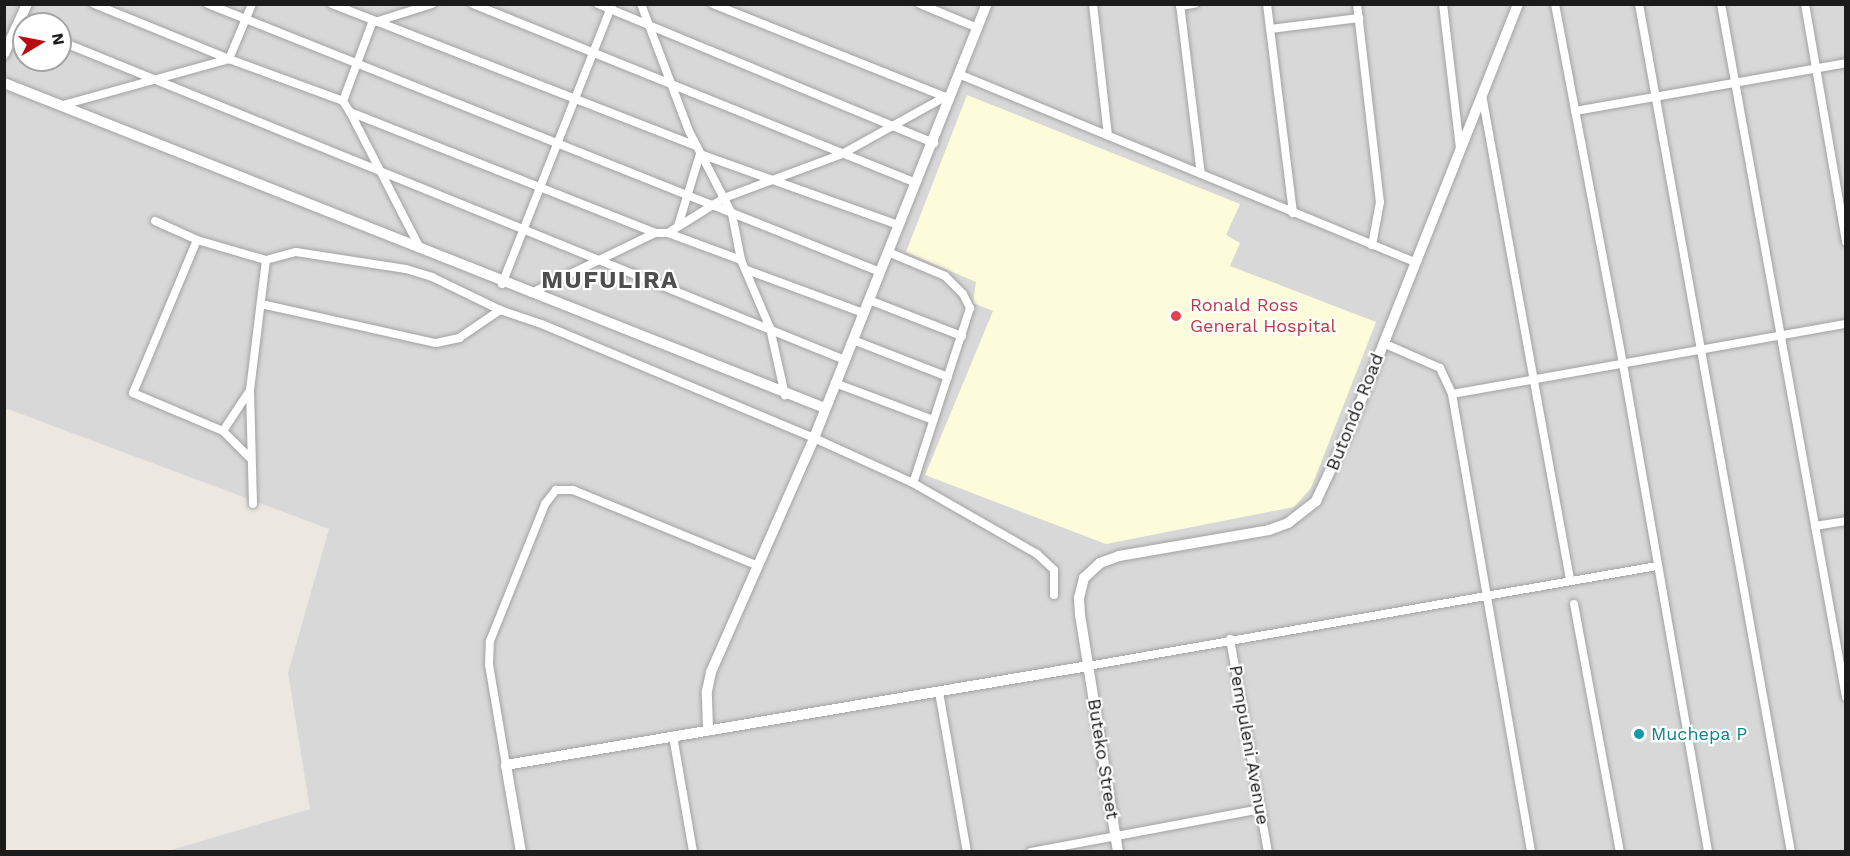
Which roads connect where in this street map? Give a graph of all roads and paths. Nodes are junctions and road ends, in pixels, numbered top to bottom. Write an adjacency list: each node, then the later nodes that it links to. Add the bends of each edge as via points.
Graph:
1 (94, 4): 34 (street)
2 (208, 4): 25 (street)
3 (252, 4): 25 (street)
4 (332, 4): 26 (street)
5 (432, 4): 26 (street)
6 (473, 4): 33 (street)
7 (598, 4): 23 (street)
8 (641, 4): 27 (street)
9 (712, 4): 45 (street)
10 (920, 4): 28 (street)
11 (987, 4): 28 (street)
12 (1093, 4): 52 (street)
13 (1195, 4): 22 (street)
14 (1267, 4): 29 (street)
15 (1357, 4): 24 (street)
16 (1443, 4): 55 (street)
17 (1518, 4): 43 (street, Butondo Road)
18 (1555, 4): 49 (street)
19 (1639, 4): 46 (street)
20 (1721, 4): 41 (street)
21 (1805, 4): 37 (street)
22 (1180, 5): 59 (street)
23 (611, 7): 27 (street); 33 (street)
24 (1359, 18): 29 (street); 76 (street, via 1380,202)
25 (245, 21): 34 (street); 35 (street)
26 (372, 23): 35 (street); 44 (street)
27 (649, 26): 42 (street); 51 (street)
28 (978, 28): 38 (street)
29 (1270, 29): 66 (street)
30 (12, 40): 32 (street)
31 (72, 45): 39 (street)
32 (4, 54)
33 (592, 54): 42 (street); 44 (street)
34 (229, 59): 39 (street); 47 (street)
35 (355, 62): 47 (street); 53 (street)
36 (1845, 63): 37 (street)
37 (1816, 68): 41 (street); 75 (street)
38 (961, 75): 45 (street); 52 (street)
39 (151, 79): 48 (street); 58 (street)
40 (4, 83): 48 (street)
41 (1736, 83): 46 (street); 93 (street)
42 (670, 85): 56 (street); 57 (street)
43 (1482, 93): 55 (street, Butondo Road); 101 (street)
44 (575, 98): 53 (street); 56 (street)
45 (948, 98): 51 (street); 54 (street)
46 (1654, 98): 49 (street); 97 (street)
47 (343, 101): 50 (street)
48 (63, 105): 77 (street)
49 (1575, 111): 99 (street)
50 (350, 112): 58 (street); 62 (street)
51 (894, 126): 54 (street); 57 (street)
52 (1108, 135): 59 (street)
53 (557, 143): 62 (street); 63 (street)
54 (934, 143): 61 (street)
55 (1460, 148): 82 (street, Butondo Road)
56 (698, 150): 60 (street); 63 (street); 64 (street)
57 (842, 154): 60 (street); 61 (street)
58 (383, 174): 71 (street); 77 (street)
59 (1201, 174): 66 (street)
60 (773, 180): 64 (street); 69 (street)
61 (916, 183): 69 (street)
62 (541, 185): 71 (street); 72 (street)
63 (685, 196): 65 (street); 70 (street)
64 (724, 198): 65 (street); 67 (street)
65 (708, 206): 67 (street); 70 (street)
66 (1293, 213): 76 (street)
67 (732, 214): 81 (street); 84 (street)
68 (155, 222): 74 (street)
69 (898, 225): 78 (street)
70 (678, 226): 73 (street)
71 (524, 230): 79 (street); 85 (street)
72 (655, 233): 73 (street); 79 (street)
73 (669, 233): 81 (street)
74 (197, 240): 80 (street); 108 (street, via 133,393)
75 (1845, 242)
76 (1372, 246): 82 (street)
77 (420, 248): 85 (street)
78 (888, 252): 84 (street); 94 (street, via 955,284 969,308)
79 (603, 259): 86 (street); 92 (street)
80 (266, 260): 88 (street); 89 (street, via 299,253 406,269 432,277)
81 (741, 260): 83 (street)
82 (1415, 262): 96 (street, Butondo Road)
83 (747, 270): 90 (street); 92 (street)
84 (880, 272): 87 (street)
85 (502, 284): 86 (street)
86 (531, 293): 105 (street)
87 (869, 300): 90 (street); 94 (street)
88 (261, 304): 89 (street, via 343,325 446,343); 103 (street)
89 (500, 310): 109 (street, via 587,342)
90 (863, 313): 95 (street)
91 (1845, 324): 93 (street)
92 (770, 328): 98 (street); 105 (street)
93 (1782, 334): 97 (street); 114 (street)
94 (962, 336): 100 (street)
95 (853, 340): 98 (street); 100 (street)
96 (1383, 343): 104 (street, via 1440,368); 122 (street, Butondo Road, via 1325,486 1299,516 1269,530 1119,556 1090,570 1079,598)
97 (1700, 352): 99 (street); 139 (street)
98 (844, 360): 102 (street)
99 (1623, 364): 101 (street); 116 (street)
100 (948, 377): 107 (street)
101 (1534, 378): 104 (street); 117 (street)
102 (835, 383): 106 (street); 107 (street)
103 (250, 390): 108 (street); 110 (street)
104 (1452, 394): 118 (street)
105 (784, 395): 106 (street)
106 (825, 408): 109 (street)
107 (933, 420): 111 (street)
108 (223, 431): 110 (street)
109 (814, 438): 111 (street); 115 (street)
110 (250, 458): 112 (street)
111 (913, 483): 119 (street, via 1037,554 1054,570)
112 (253, 504)
113 (1845, 521): 114 (street)
114 (1815, 526): 124 (street)
115 (756, 565): 125 (street, via 711,672 706,690); 127 (street, via 573,490 556,490 545,504 490,641 491,682)
116 (1657, 566): 117 (street); 138 (street)
117 (1570, 582): 118 (street)
118 (1486, 594): 121 (street); 136 (street)
119 (1054, 596)
120 (1575, 604): 137 (street)
121 (1230, 639): 122 (street); 128 (street, Pempuleni Avenue)
122 (1088, 666): 123 (street); 129 (street, Buteko Street)
123 (939, 692): 125 (street); 132 (street)
124 (1845, 697)
125 (708, 728): 126 (street)
126 (673, 736): 127 (street); 131 (street)
127 (506, 765): 130 (street)
128 (1261, 809): 129 (street); 135 (street, Pempuleni Avenue)
129 (1116, 836): 133 (street); 134 (street, Buteko Street)
130 (521, 852)
131 (693, 852)
132 (967, 852)
133 (1031, 852)
134 (1118, 852)
135 (1268, 852)
136 (1531, 852)
137 (1620, 852)
138 (1708, 852)
139 (1791, 852)

